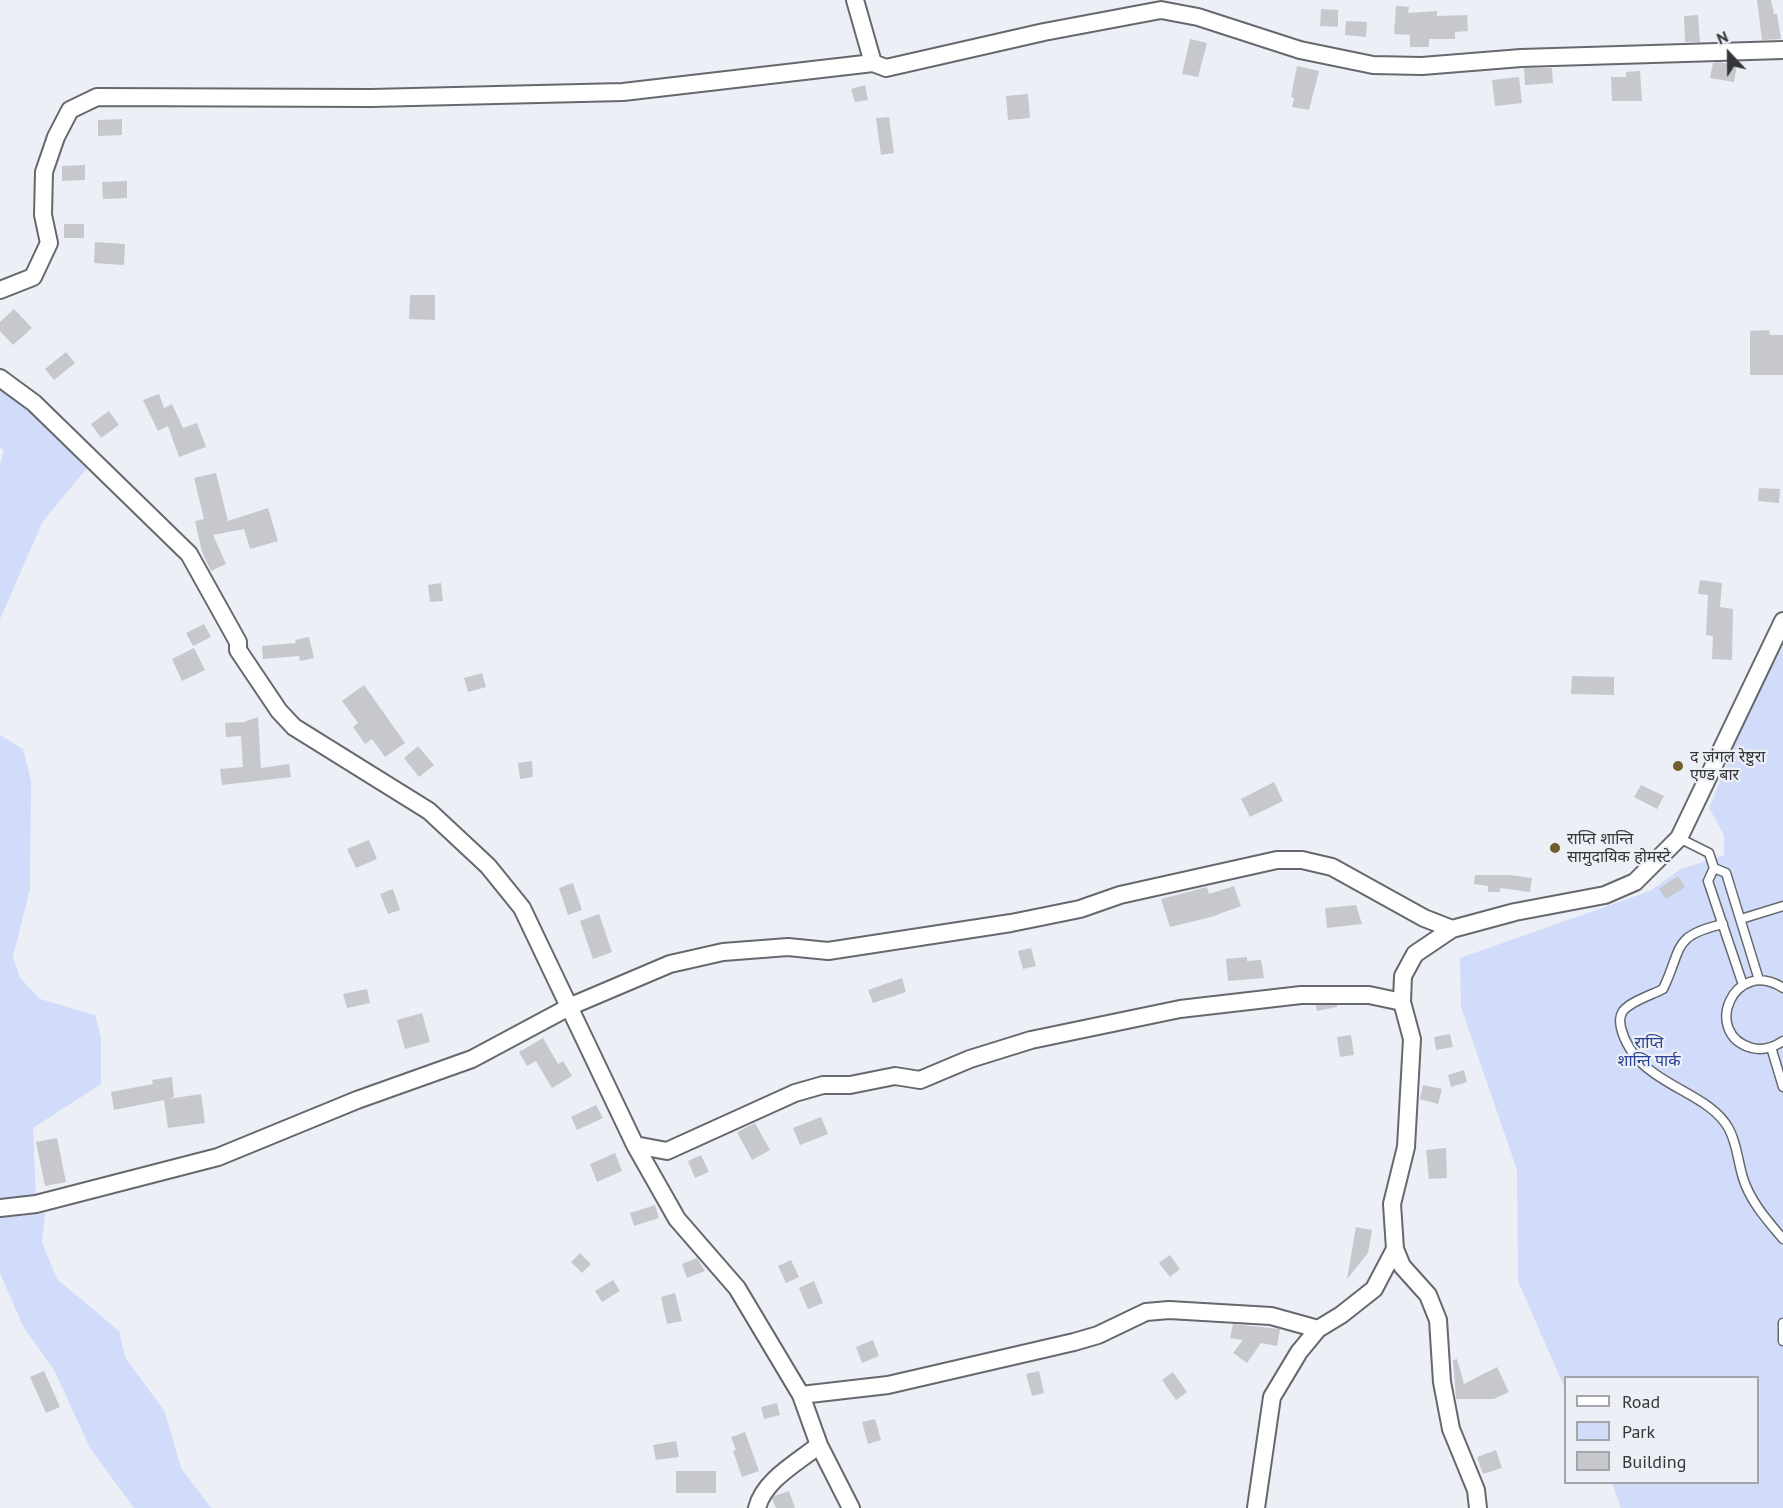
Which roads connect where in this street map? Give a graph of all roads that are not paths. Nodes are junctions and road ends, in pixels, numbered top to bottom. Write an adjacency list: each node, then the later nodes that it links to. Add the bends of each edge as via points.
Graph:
1 (855, 0): 3 (street)
2 (1783, 50): 3 (street, via 1373,65 1300,50 1198,17 1161,10 886,68)
3 (873, 63): 4 (street, via 623,92 371,98 97,97 70,110 56,136 44,172 43,215 49,243 33,277)
4 (0, 290)
5 (0, 378): 17 (street, via 34,403 189,554 238,642 238,650 286,719 429,811 488,866 522,908)
6 (1783, 621): 7 (street)
7 (1679, 838): 8 (lane, via 1709,854); 12 (street, via 1635,882 1605,895)
8 (1714, 868): 10 (lane, via 1726,873); 11 (lane, via 1708,880)
9 (1783, 906): 10 (lane)
10 (1741, 919): 13 (lane)
11 (1723, 924): 14 (lane); 23 (lane, via 1691,934 1679,945 1663,989 1624,1010 1619,1020 1635,1058 1712,1111 1729,1128 1743,1179 1757,1208)
12 (1452, 929): 16 (street, via 1415,954 1403,976); 17 (street, via 1424,918 1332,867 1302,860 1277,860 1011,923 828,951 788,947 723,952 670,964)
13 (1759, 980): 14 (lane); 15 (lane)
14 (1743, 985): 19 (lane, via 1730,999 1728,1027 1748,1047)
15 (1783, 988)
16 (1402, 1002): 21 (street, via 1369,994 1301,995 1180,1009 1031,1040 920,1080 895,1076 850,1085 823,1084 667,1151); 24 (street, via 1412,1039 1406,1147 1392,1204)
17 (571, 1006): 21 (street); 22 (street, via 472,1059 357,1100 218,1157 36,1204)
18 (1783, 1041): 19 (lane)
19 (1771, 1047): 20 (lane)
20 (1783, 1087)
21 (635, 1145): 28 (street, via 677,1219 736,1288)
22 (0, 1208)
23 (1783, 1239)
24 (1395, 1249): 26 (street, via 1374,1289); 33 (street, via 1402,1266 1428,1295 1437,1320 1451,1429 1476,1490)
25 (1783, 1323): 27 (lane)
26 (1318, 1329): 28 (street, via 1271,1316 1146,1312 1074,1342 888,1385); 32 (street, via 1272,1397)
27 (1783, 1341)
28 (801, 1395): 29 (street)
29 (819, 1446): 30 (street, via 772,1482); 31 (street)
30 (757, 1508)
31 (851, 1508)
32 (1256, 1508)
33 (1478, 1508)

